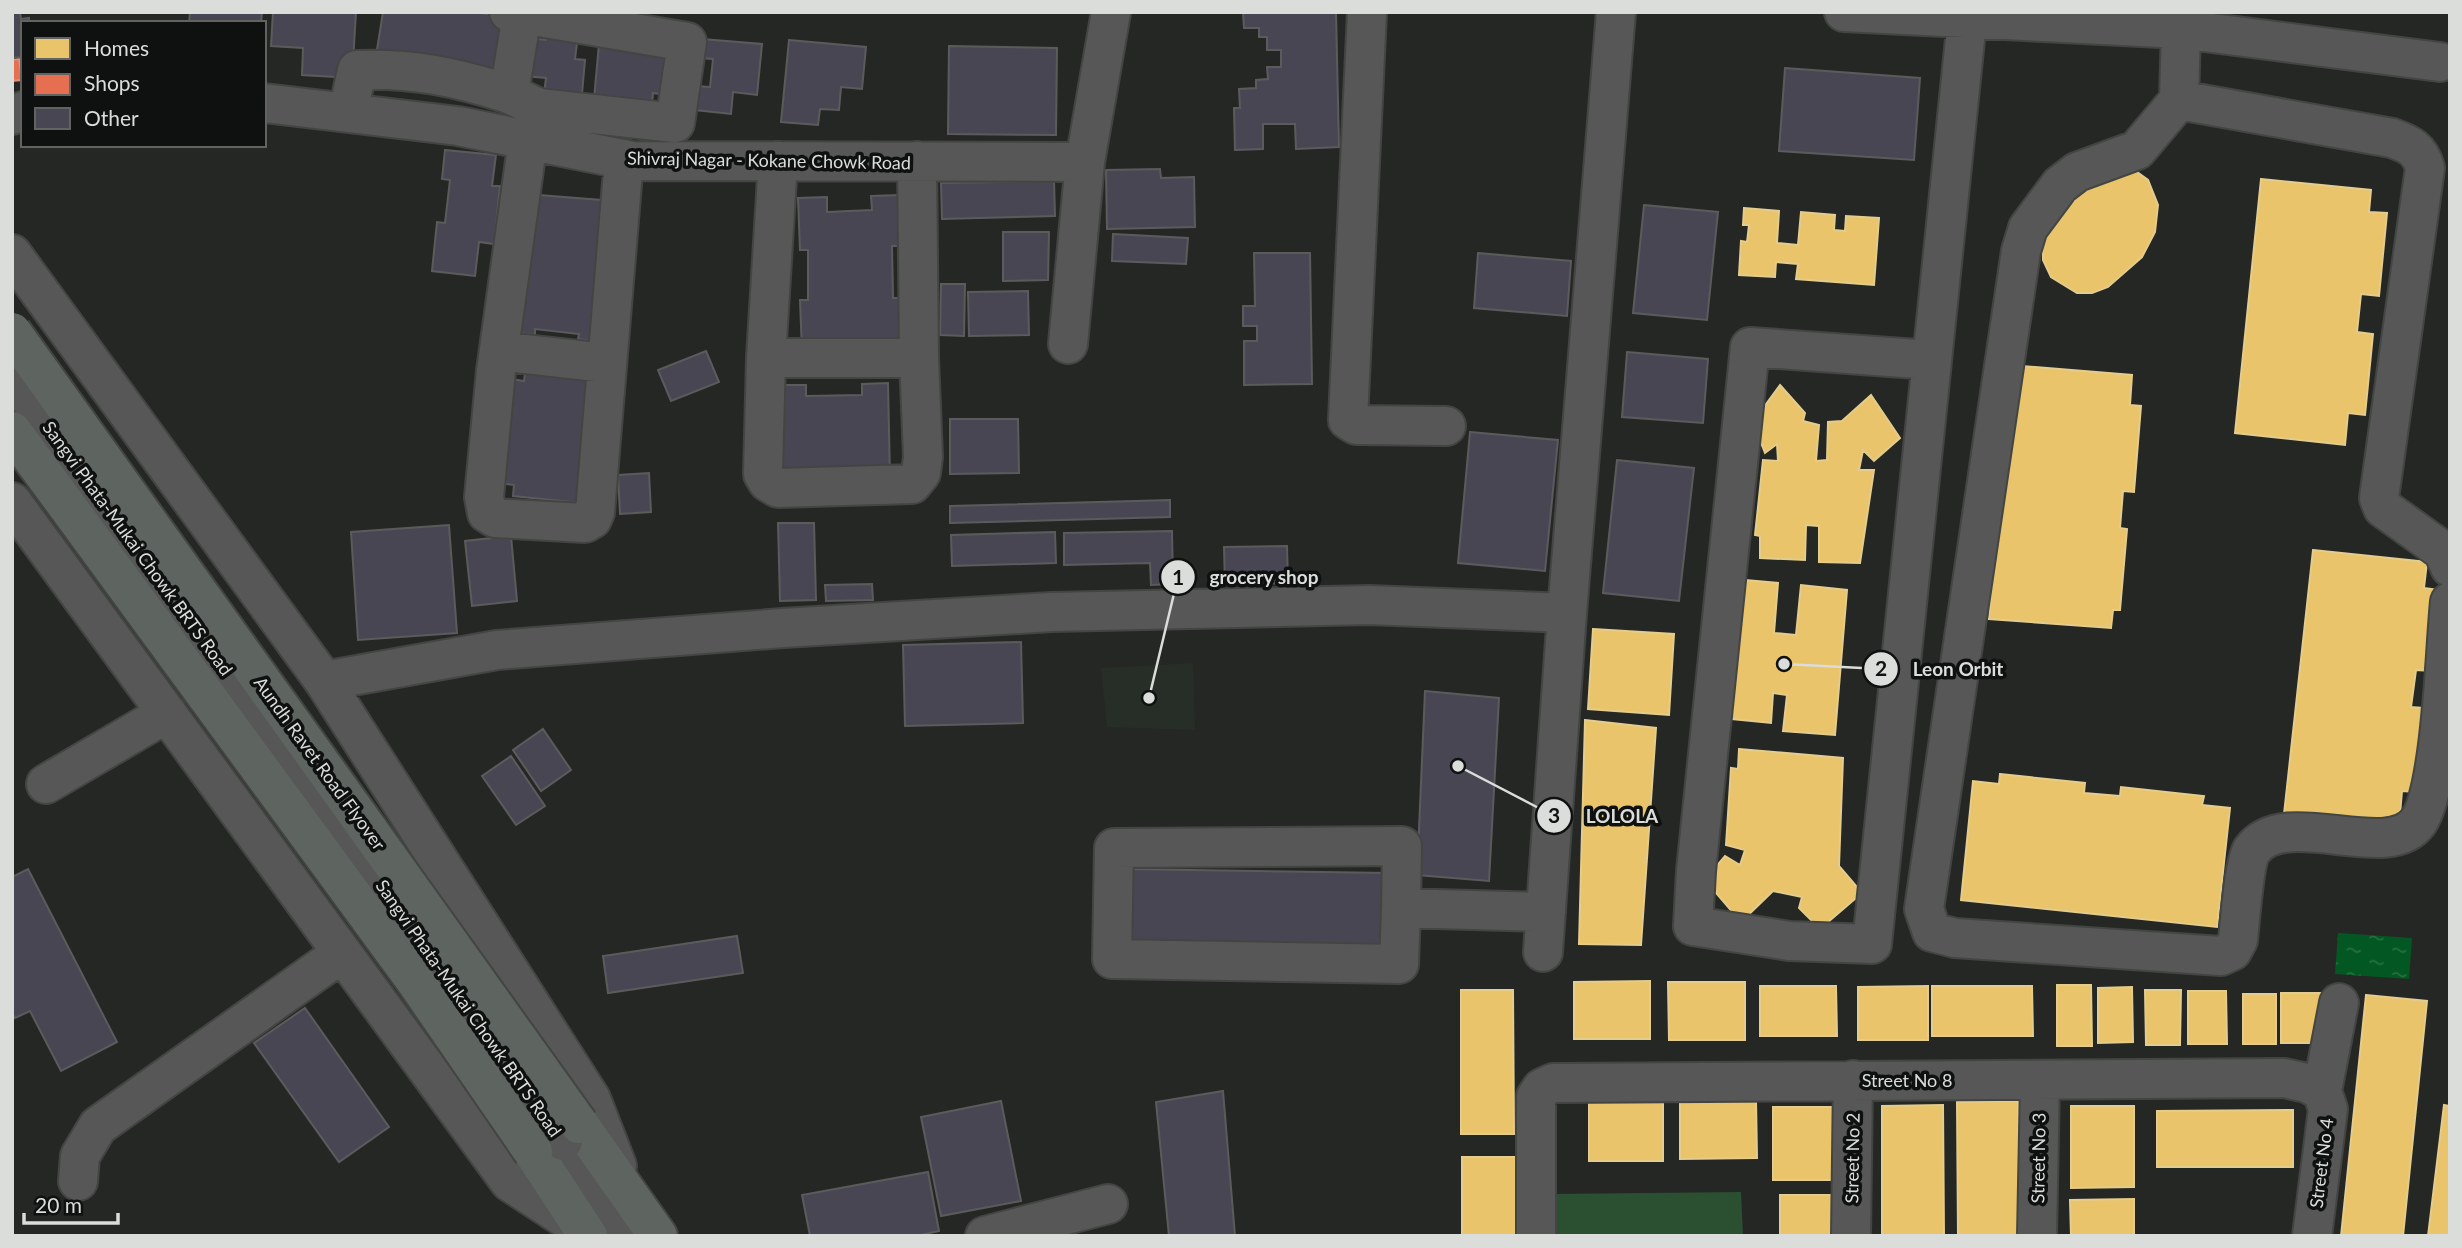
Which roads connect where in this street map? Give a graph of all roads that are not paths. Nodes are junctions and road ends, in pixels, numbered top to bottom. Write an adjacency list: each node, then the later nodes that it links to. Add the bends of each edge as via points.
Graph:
1 (1111, 12): 17 (street)
2 (1367, 12): 30 (street, via 1348,420 1356,425)
3 (1616, 12): 36 (street)
4 (1844, 12): 6 (street)
5 (516, 13): 9 (street); 9 (street, via 687,42 675,123 539,108)
6 (1968, 20): 7 (street); 24 (street)
7 (2183, 21): 8 (street); 10 (street)
8 (2440, 62)
9 (509, 94): 12 (street, via 429,71 357,70)
10 (2179, 100): 34 (street, via 2392,138 2417,150 2422,158 2425,168 2379,498 2383,508 2443,551); 35 (street, via 2137,150 2077,172 2060,185 2028,228 2021,251 1924,909 1932,932 1955,938 2221,956 2232,951 2238,940 2251,852 2263,841 2280,834 2332,832 2363,839 2395,837 2417,824 2432,793)
11 (266, 103): 12 (street, Shivraj Nagar - Kokane Chowk Road)
12 (348, 113): 13 (street, Shivraj Nagar - Kokane Chowk Road)
13 (528, 140): 14 (street, Shivraj Nagar - Kokane Chowk Road); 21 (street)
14 (624, 159): 15 (street, Shivraj Nagar - Kokane Chowk Road); 25 (street)
15 (778, 161): 16 (street, Shivraj Nagar - Kokane Chowk Road); 22 (street)
16 (917, 161): 17 (street, Shivraj Nagar - Kokane Chowk Road); 23 (street)
17 (1085, 162): 20 (street)
18 (12, 254): 26 (street)
19 (12, 332): 48 (main road, Aundh Ravet Road Flyover, bridge)
20 (1068, 344)
21 (499, 351): 25 (street); 25 (street, via 484,497 487,513 495,518 585,523 592,519 597,504)
22 (766, 358): 23 (street); 23 (street, via 763,474 778,488 912,484 923,457)
23 (919, 358)
24 (1931, 360): 24 (street, via 1872,944 1788,941 1693,926 1750,347)
25 (606, 363)
26 (94, 369): 28 (street); 29 (street)
27 (12, 375): 48 (street, Sangvi Phata-Mukai Chowk BRTS Road, bridge, via 508,1056)
28 (12, 410)
29 (131, 417): 32 (street); 37 (street)
30 (1446, 426)
31 (12, 431): 48 (main road, Aundh Ravet Road Flyover, bridge, via 414,979)
32 (12, 483)
33 (12, 502): 38 (street)
34 (2450, 567)
35 (2450, 602)
36 (1567, 613): 37 (street, via 1368,605 1052,612 497,650); 41 (street)
37 (324, 681): 50 (street, via 591,1099)
38 (167, 713): 39 (street); 43 (street)
39 (46, 784)
40 (1401, 908): 40 (street, via 1402,846 1114,848 1112,959 1399,964); 41 (street)
41 (1546, 912): 42 (street)
42 (1544, 951)
43 (342, 953): 49 (street, via 99,1126 80,1156); 52 (street, via 510,1182)
44 (2339, 1003): 47 (street, Street No 4)
45 (1853, 1080): 46 (street, Street No 8); 56 (street, Street No 8, via 1553,1083 1542,1088 1536,1097); 57 (street, Street No 2)
46 (2040, 1081): 47 (street, Street No 8, via 2284,1078); 58 (street, Street No 3)
47 (2322, 1091): 59 (street, Street No 4, via 2328,1109)
48 (558, 1139): 50 (main road, Aundh Ravet Road Flyover); 52 (main road, Aundh Ravet Road Flyover); 53 (street, Sangvi Phata-Mukai Chowk BRTS Road)
49 (78, 1181)
50 (628, 1193): 54 (main road, Aundh Ravet Road Flyover)
51 (1108, 1204): 55 (street)
52 (586, 1233)
53 (624, 1236)
54 (657, 1236)
55 (985, 1236)
56 (1536, 1236)
57 (1851, 1236)
58 (2037, 1236)
59 (2312, 1236)

